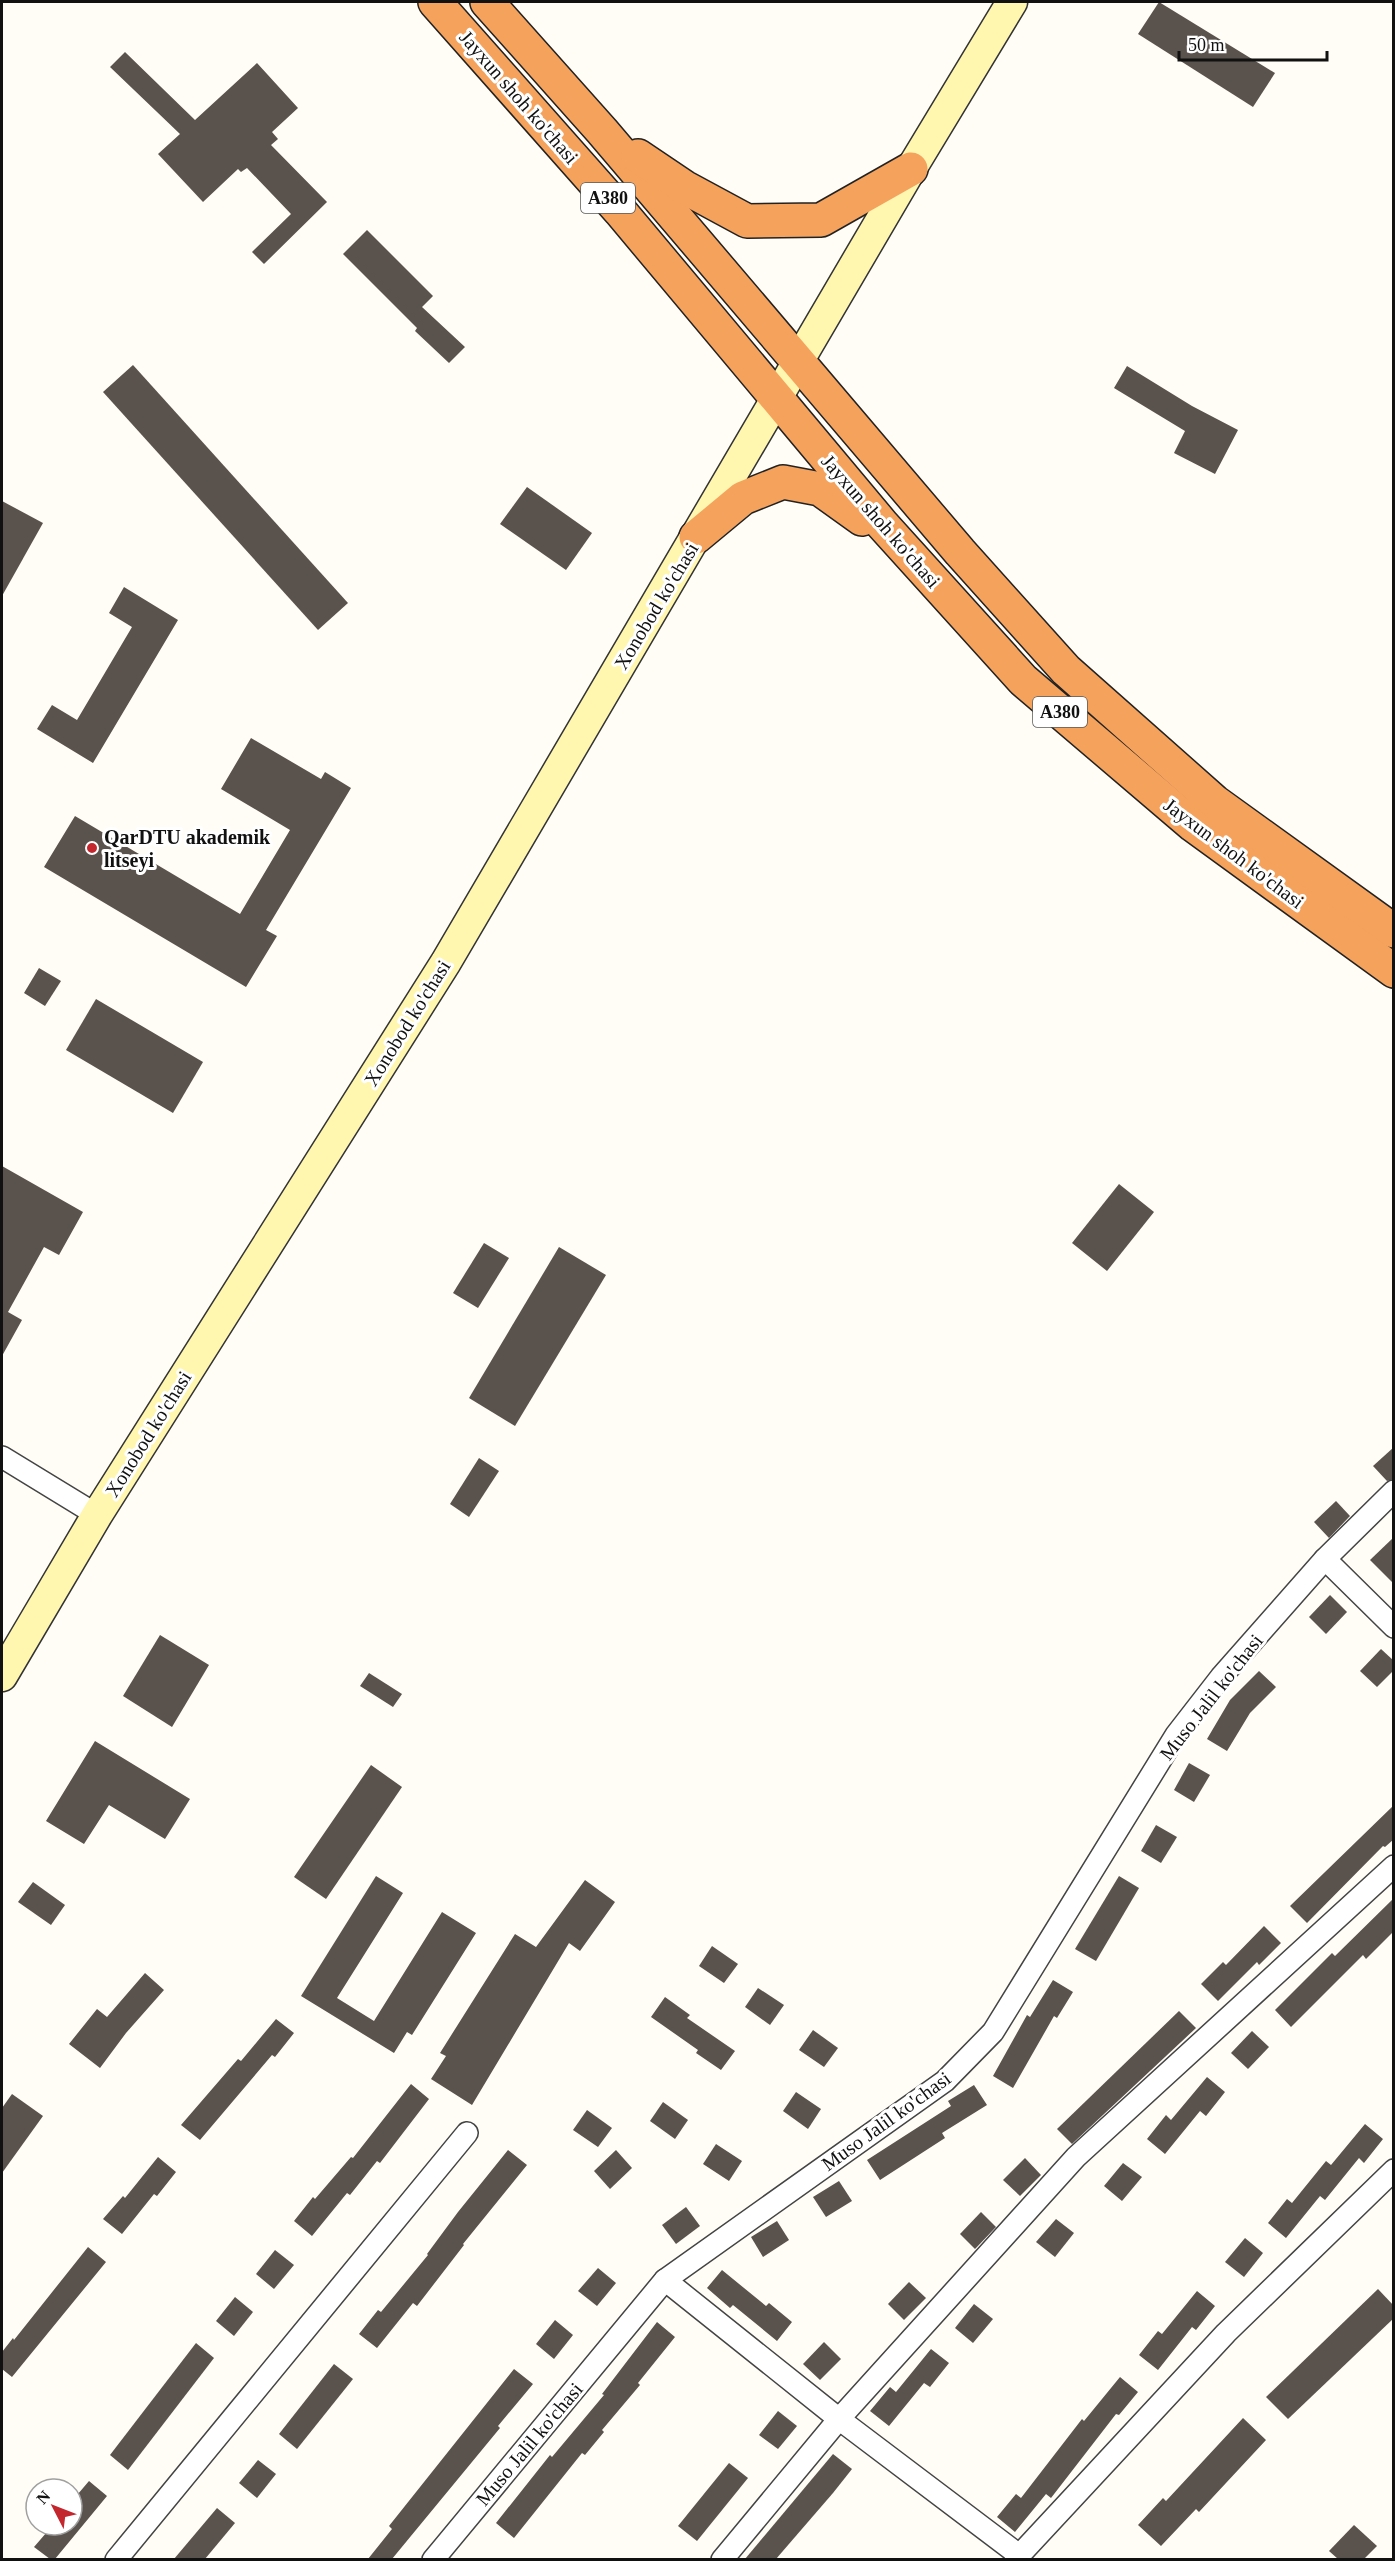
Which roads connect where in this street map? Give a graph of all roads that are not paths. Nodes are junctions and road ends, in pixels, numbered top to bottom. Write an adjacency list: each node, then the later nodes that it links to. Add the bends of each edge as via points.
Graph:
1 (435, 2): 7 (highway, Jayxun shoh ko'chasi / A380, via 620,211)
2 (487, 2): 4 (highway, Jayxun shoh ko'chasi / A380)
3 (1012, 2): 5 (main road, Xonobod ko'chasi)
4 (602, 130): 5 (highway, via 684,187 747,221 821,220); 6 (highway, Jayxun shoh ko'chasi / A380)
5 (910, 169): 6 (main road, Xonobod ko'chasi)
6 (798, 362): 7 (main road, Xonobod ko'chasi); 10 (highway, Jayxun shoh ko'chasi / A380, via 1066,670 1215,802)
7 (776, 399): 8 (main road, Xonobod ko'chasi); 9 (highway, Jayxun shoh ko'chasi / A380)
8 (696, 537): 9 (highway, via 743,498 783,482 820,489 855,513); 14 (main road, Xonobod ko'chasi, via 446,962)
9 (935, 584): 11 (highway, Jayxun shoh ko'chasi / A380, via 1023,680 1193,825)
10 (1394, 931)
11 (1394, 971)
12 (2, 1457): 14 (street)
13 (1394, 1491): 15 (street, Muso Jalil ko'chasi)
14 (97, 1515): 17 (main road, Xonobod ko'chasi)
15 (1325, 1559): 16 (street); 21 (street, Muso Jalil ko'chasi, via 1221,1677 1176,1735 993,2032 945,2081)
16 (1394, 1627)
17 (2, 1676)
18 (1394, 1866): 22 (street, via 1076,2157)
19 (467, 2133): 24 (street)
20 (1394, 2170): 23 (street, via 1226,2332)
21 (665, 2280): 22 (street); 25 (street, Muso Jalil ko'chasi)
22 (838, 2419): 23 (street); 26 (street)
23 (1017, 2557)
24 (116, 2559)
25 (433, 2559)
26 (722, 2559)

